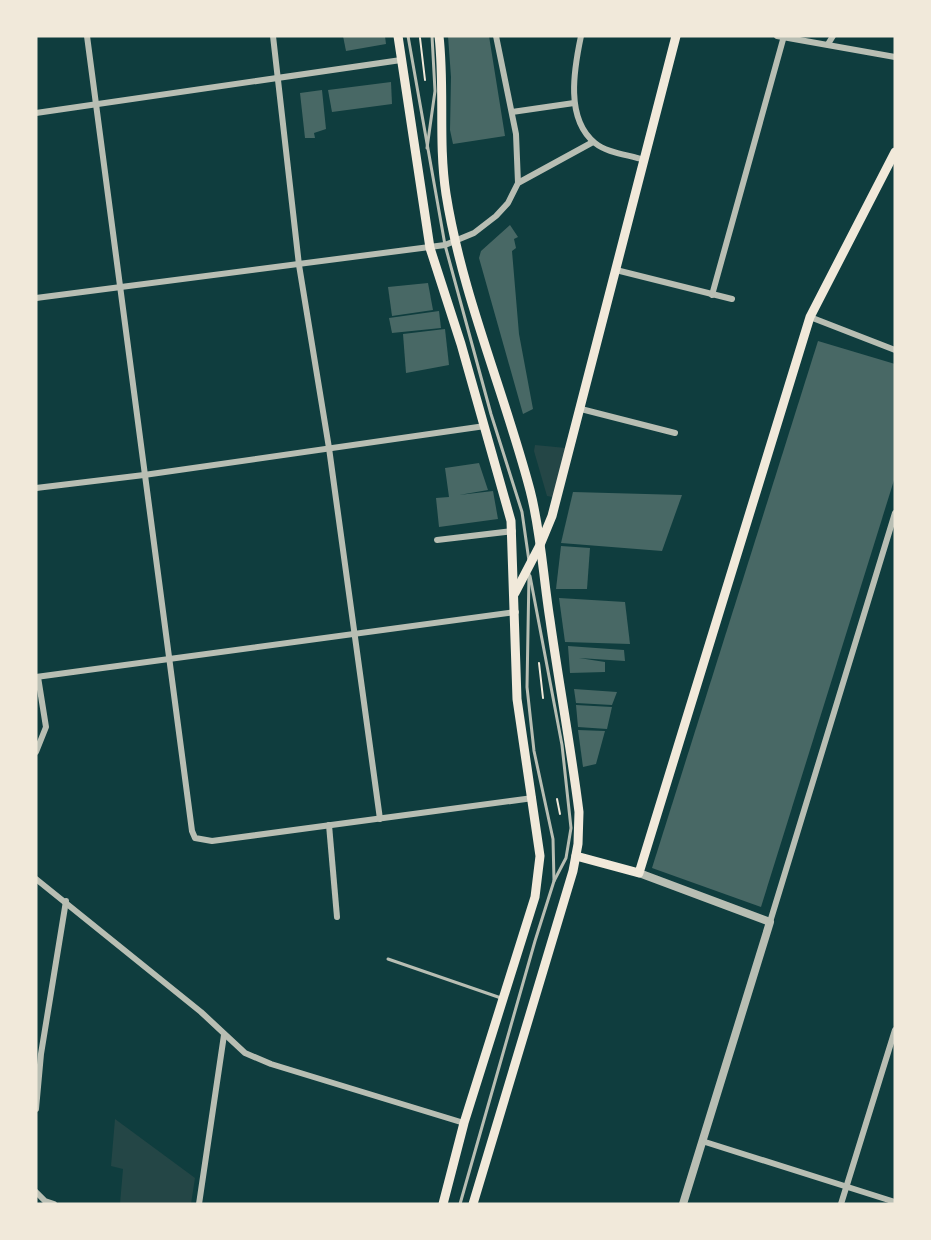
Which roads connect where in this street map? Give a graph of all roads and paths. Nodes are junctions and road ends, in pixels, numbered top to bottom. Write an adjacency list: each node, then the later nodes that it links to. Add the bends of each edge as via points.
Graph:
1 (87, 36): 18 (street)
2 (273, 36): 16 (street)
3 (398, 36): 15 (main road)
4 (408, 36): 23 (lane)
5 (432, 36): 23 (lane, via 435,91)
6 (439, 36): 27 (main road, via 442,159)
7 (496, 36): 20 (street)
8 (581, 36): 19 (street)
9 (676, 36): 25 (main road)
10 (833, 36): 13 (street)
11 (782, 37): 13 (street); 33 (street)
12 (420, 38): 17 (path)
13 (828, 44): 14 (street)
14 (895, 57)
15 (401, 60): 16 (street); 29 (main road)
16 (277, 76): 18 (street); 30 (street)
17 (425, 80)
18 (96, 103): 21 (street); 32 (street)
19 (574, 103): 20 (street); 22 (street)
20 (512, 112): 26 (street)
21 (36, 113)
22 (594, 142): 25 (street); 26 (street)
23 (427, 149): 28 (lane)
24 (895, 152): 36 (main road)
25 (644, 160): 31 (main road)
26 (518, 183): 27 (street, via 496,216)
27 (456, 241): 28 (street); 47 (main road, via 530,489)
28 (445, 245): 29 (street); 48 (lane, via 522,512)
29 (430, 248): 30 (street); 39 (main road)
30 (299, 266): 32 (street); 41 (street)
31 (616, 270): 33 (street); 38 (main road)
32 (121, 288): 34 (street); 42 (street)
33 (712, 295): 35 (street)
34 (36, 298)
35 (732, 299)
36 (810, 317): 37 (street); 63 (main road)
37 (895, 350)
38 (581, 410): 40 (street); 47 (main road, via 552,516)
39 (485, 426): 41 (street); 45 (main road)
40 (675, 433)
41 (329, 448): 42 (street); 51 (street)
42 (144, 475): 43 (street); 53 (street)
43 (36, 488)
44 (895, 513): 68 (street)
45 (513, 531): 46 (street); 49 (main road)
46 (437, 540)
47 (540, 545): 48 (main road); 62 (main road, via 579,812)
48 (529, 568): 49 (main road); 65 (lane, via 526,678 534,751 553,839); 65 (lane, via 562,745 571,828 566,858)
49 (515, 592): 50 (main road)
50 (516, 612): 51 (street); 57 (main road, via 517,699)
51 (354, 632): 53 (street); 60 (street)
52 (538, 657): 55 (path)
53 (171, 660): 54 (street); 61 (street, via 192,831 200,841)
54 (37, 677): 56 (street, via 46,727)
55 (543, 698)
56 (36, 752)
57 (533, 798): 60 (street); 70 (main road, via 539,837 539,877)
58 (557, 799): 59 (path)
59 (560, 814)
60 (380, 819): 61 (street)
61 (329, 825): 67 (street)
62 (576, 856): 63 (main road); 84 (main road)
63 (639, 873): 68 (street)
64 (36, 879): 66 (street)
65 (554, 881): 83 (lane)
66 (66, 901): 72 (street); 73 (street)
67 (338, 917)
68 (771, 922): 76 (street)
69 (388, 959): 70 (lane)
70 (501, 998): 75 (main road)
71 (895, 1030): 77 (street)
72 (224, 1035): 75 (street, via 245,1053 271,1064); 81 (street)
73 (39, 1054): 74 (street)
74 (36, 1109)
75 (464, 1123): 82 (main road)
76 (702, 1141): 77 (street); 85 (street)
77 (846, 1188): 79 (street); 86 (street)
78 (36, 1192): 80 (street)
79 (895, 1202)
80 (54, 1204)
81 (199, 1204)
82 (443, 1204)
83 (460, 1204)
84 (473, 1204)
85 (683, 1204)
86 (841, 1204)

